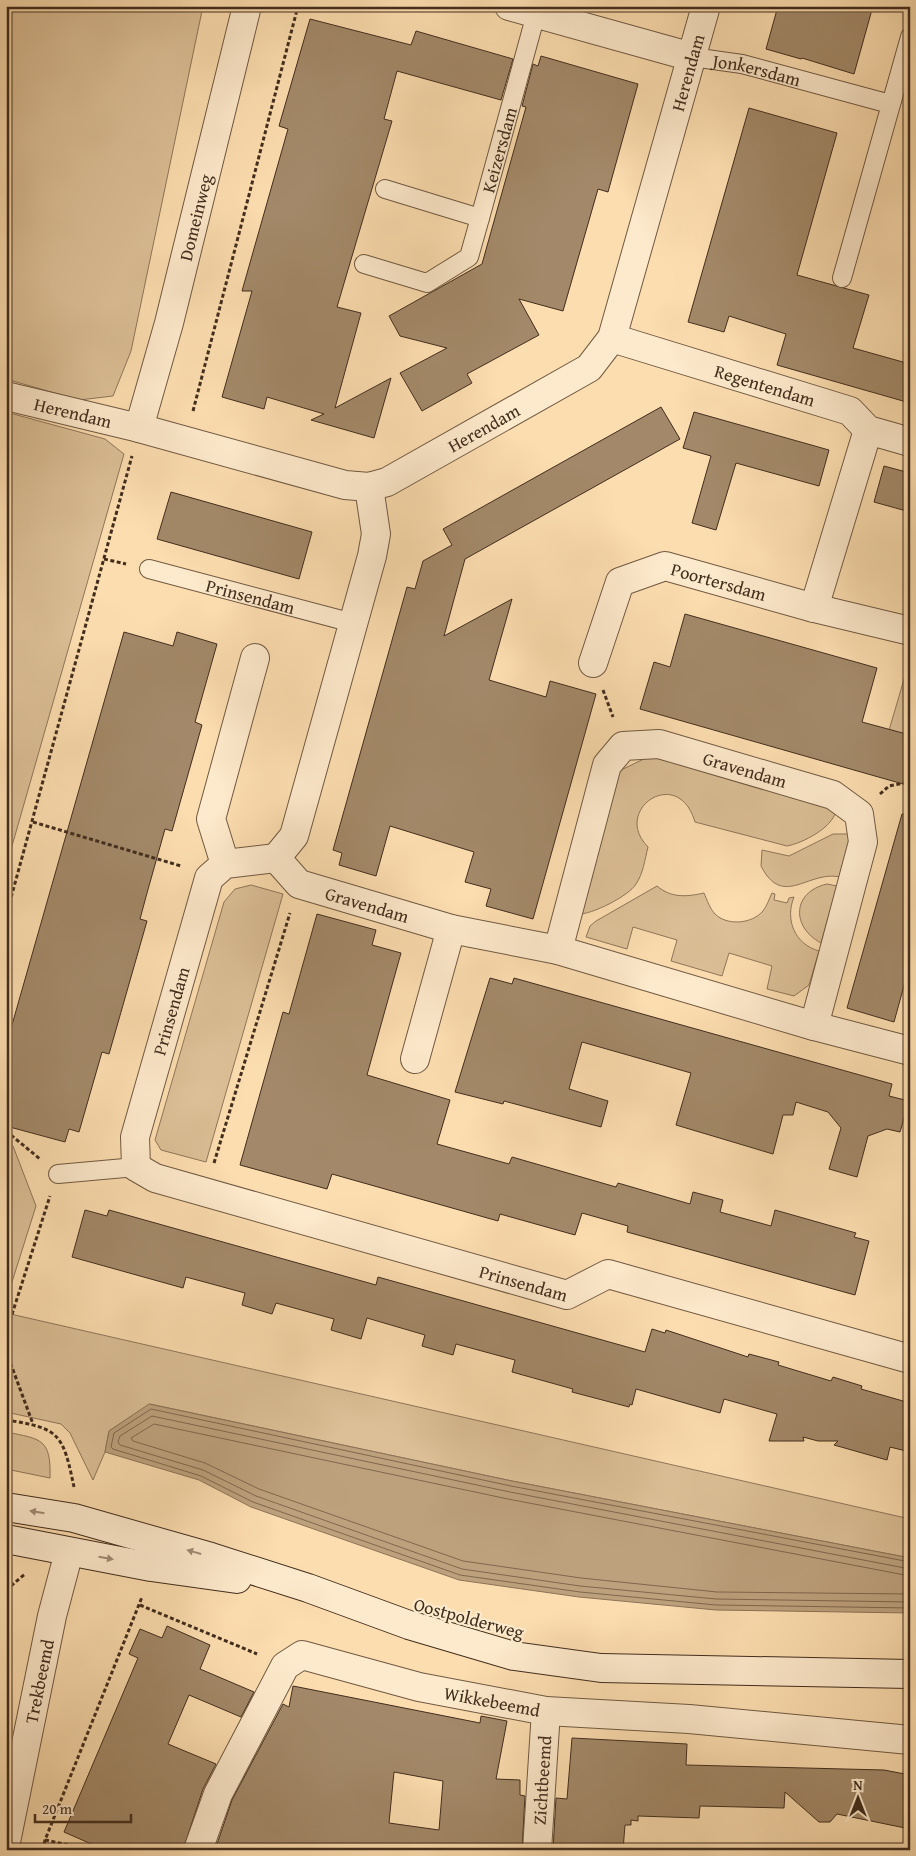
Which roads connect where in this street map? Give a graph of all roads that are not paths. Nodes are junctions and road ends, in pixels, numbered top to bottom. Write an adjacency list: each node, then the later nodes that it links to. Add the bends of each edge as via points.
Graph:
1 (247, 6): 14 (street, Domeinweg, via 169,323)
2 (509, 6): 4 (street)
3 (706, 6): 6 (street, Herendam)
4 (536, 14): 6 (street, Jonkersdam); 9 (lane, Keizersdam)
5 (910, 37): 7 (lane)
6 (692, 57): 7 (lane, Jonkersdam, via 742,64); 12 (street, Herendam)
7 (890, 104): 11 (lane)
8 (385, 189): 9 (lane, Keizersdam)
9 (480, 218): 10 (lane, via 469,257 427,283)
10 (364, 264)
11 (842, 278)
12 (612, 338): 15 (street, Regentendam, via 850,411); 17 (street, Herendam, via 589,368 387,482)
13 (6, 396): 14 (street, Herendam)
14 (139, 428): 17 (street, Herendam, via 345,485)
15 (868, 430): 16 (street); 19 (street)
16 (910, 442)
17 (369, 488): 20 (street, via 376,534)
18 (149, 569): 20 (lane, Prinsendam)
19 (814, 608): 21 (street, Poortersdam); 23 (street, Poortersdam, via 665,566 620,582)
20 (353, 623): 24 (street, via 294,836)
21 (910, 631)
22 (256, 658): 25 (street, via 211,819)
23 (594, 663)
24 (276, 858): 25 (street); 26 (street, Gravendam, via 299,884)
25 (226, 864): 31 (street, Prinsendam, via 210,878 135,1137)
26 (451, 930): 27 (street, Gravendam); 30 (street)
27 (558, 950): 28 (street, Gravendam); 28 (street, Gravendam, via 608,765 623,746 659,744 833,795 859,814 863,842)
28 (814, 1026): 29 (street, Gravendam)
29 (910, 1051)
30 (415, 1059)
31 (136, 1167): 32 (lane); 33 (street, Prinsendam, via 155,1178 205,1193 567,1295 608,1274)
32 (58, 1174)
33 (910, 1359)
34 (75, 1506): 35 (street, Oostpolderweg, one-way to 35); 37 (street, Trekbeemd); 38 (street, Oostpolderweg, one-way to 34, via 211,1557)
35 (6, 1507)
36 (6, 1539): 37 (street, Oostpolderweg)
37 (69, 1552): 38 (street, Oostpolderweg, one-way to 38, via 151,1567); 42 (street, Trekbeemd, via 52,1616)
38 (308, 1588): 39 (street, Oostpolderweg, via 409,1625 524,1657 602,1668)
39 (910, 1674)
40 (546, 1711): 41 (street, Wikkebeemd, via 688,1719); 43 (street, Wikkebeemd, via 419,1687 302,1655 285,1666 218,1794); 44 (street, Zichtbeemd)
41 (910, 1740)
42 (6, 1842)
43 (198, 1850)
44 (537, 1850)

